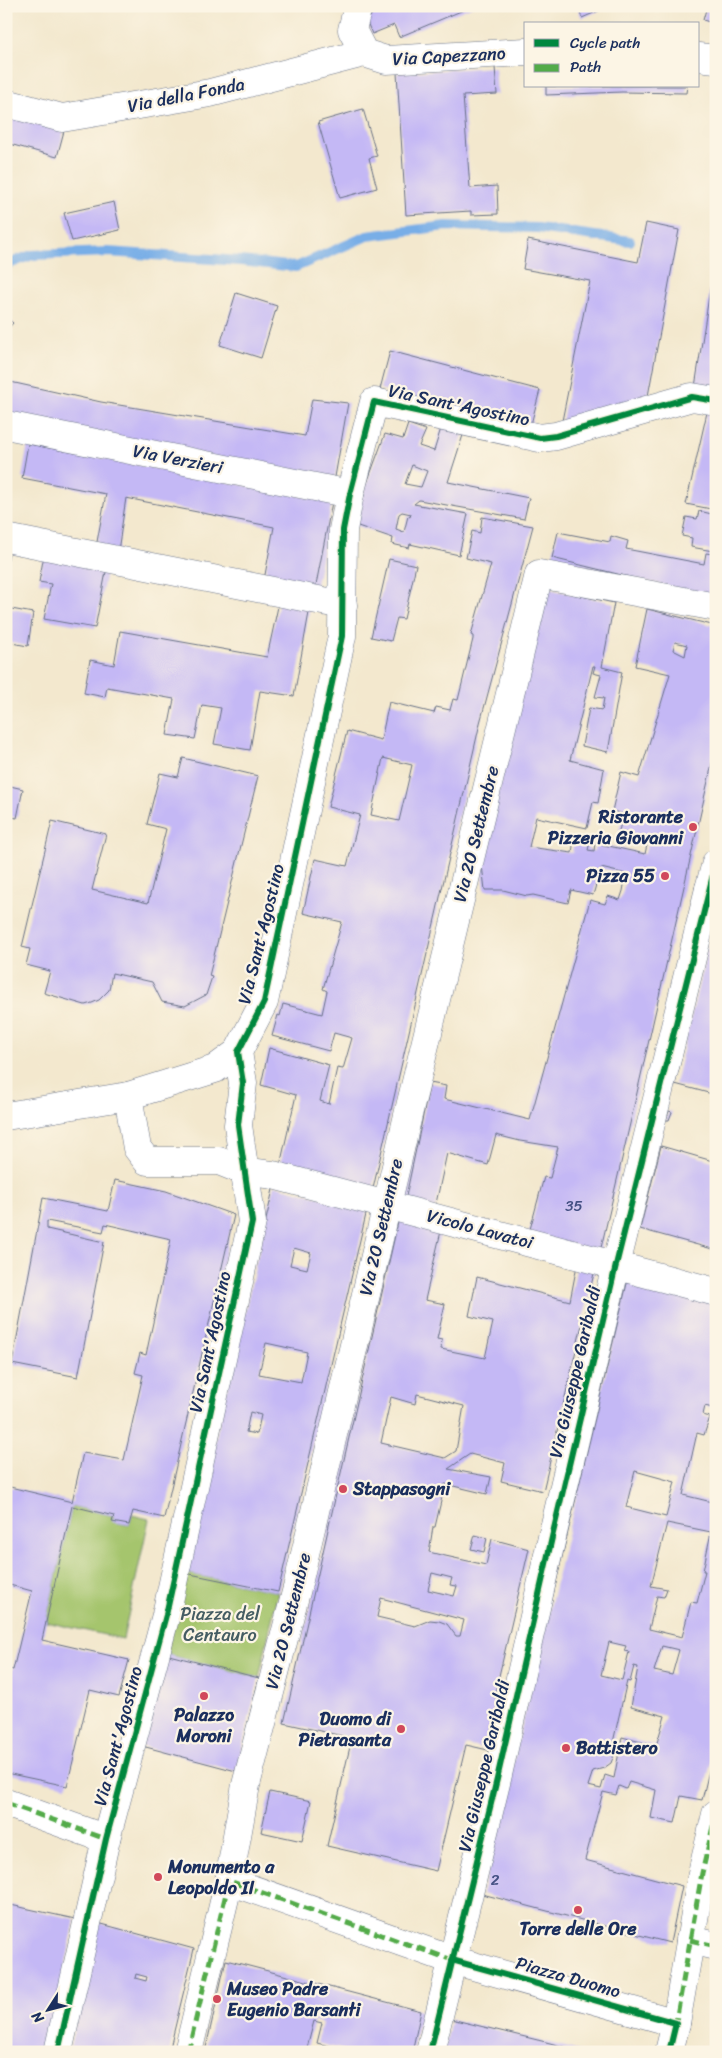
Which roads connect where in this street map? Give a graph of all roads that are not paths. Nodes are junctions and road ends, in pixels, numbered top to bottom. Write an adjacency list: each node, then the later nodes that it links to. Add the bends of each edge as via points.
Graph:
1 (358, 6): 2 (street, via 352,30)
2 (364, 52): 3 (street, Via Capezzano, via 386,60); 6 (street, Via della Fonda, via 210,93 62,118)
3 (524, 52)
4 (700, 56): 5 (street)
5 (716, 59)
6 (6, 103)
7 (716, 401): 9 (street, Via Sant'Agostino, via 692,397 540,438 374,402)
8 (6, 425): 9 (street, Via Verzieri)
9 (350, 494): 11 (street, Via Sant'Agostino, via 343,530)
10 (6, 538): 11 (street)
11 (343, 605): 14 (street, Via Sant'Agostino, via 342,636 264,1002)
12 (716, 606): 18 (street, Via 20 Settembre, via 539,574)
13 (714, 881): 19 (street, Via Giuseppe Garibaldi)
14 (238, 1052): 15 (street, via 215,1069); 17 (street, Via Sant'Agostino, via 243,1083 238,1125)
15 (128, 1096): 16 (street); 17 (street, Vicolo Lavatoi, via 137,1148 146,1161 219,1161)
16 (6, 1116)
17 (244, 1172): 18 (street, Vicolo Lavatoi, via 273,1175); 23 (street, Via Sant'Agostino, via 252,1222 166,1615)
18 (387, 1205): 19 (street, Vicolo Lavatoi); 24 (street, Via 20 Settembre, via 297,1588 246,1785)
19 (616, 1265): 20 (street, Vicolo Lavatoi); 26 (street, Via Giuseppe Garibaldi)
20 (716, 1292)
21 (6, 1803): 23 (street)
22 (716, 1814): 25 (street, via 702,1873)
23 (106, 1839): 28 (street, Via Sant'Agostino)
24 (229, 1881): 26 (street, Piazza Duomo); 29 (street, Via 20 Settembre)
25 (703, 1943): 27 (street)
26 (452, 1960): 27 (street, Piazza Duomo); 30 (street)
27 (676, 2023): 31 (street)
28 (58, 2052)
29 (188, 2052)
30 (430, 2052)
31 (669, 2052)

